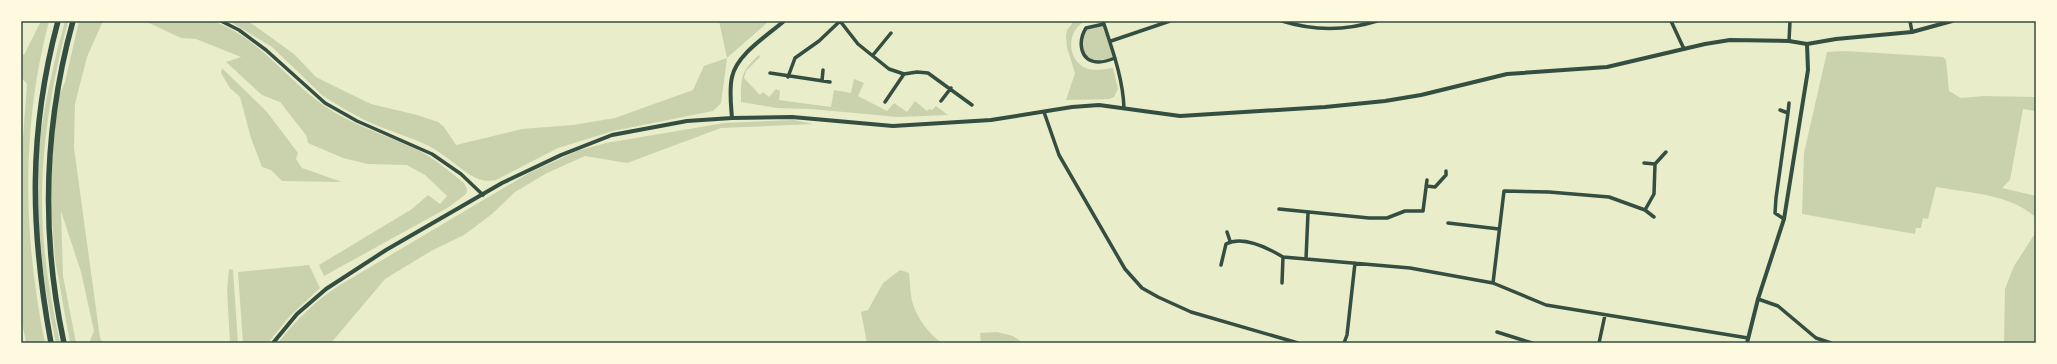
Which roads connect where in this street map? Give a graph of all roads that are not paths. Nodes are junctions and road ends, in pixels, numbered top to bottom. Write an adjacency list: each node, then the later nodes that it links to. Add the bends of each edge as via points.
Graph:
1 (58, 21): 64 (highway, via 43,93 34,187 39,271)
2 (73, 21): 65 (highway, via 58,80 53,115 48,199 52,275)
3 (221, 21): 44 (street, via 239,30 266,50 325,103 357,121 432,154 461,174)
4 (784, 21): 37 (street, via 743,57 735,68 732,84)
5 (840, 21): 20 (street, via 858,44); 25 (street, via 819,41 795,58)
6 (1170, 21): 16 (street)
7 (1282, 21): 8 (street, via 1321,29 1351,28)
8 (1377, 21)
9 (1671, 21): 19 (street)
10 (1790, 21): 17 (street)
11 (1910, 21): 14 (street)
12 (1952, 21): 14 (street)
13 (1104, 22): 16 (street); 21 (street, via 1086,28 1080,40 1082,53 1093,61)
14 (1912, 32): 18 (street)
15 (891, 34): 20 (street)
16 (1111, 41): 21 (street)
17 (1789, 41): 18 (street); 19 (street, via 1730,40)
18 (1807, 44): 49 (street, via 1808,70)
19 (1684, 49): 33 (street, via 1607,67 1507,74 1385,101 1180,116)
20 (873, 55): 24 (street, via 889,69)
21 (1115, 58): 33 (street)
22 (823, 70): 26 (street)
23 (770, 73): 25 (street)
24 (904, 74): 28 (street, via 928,73); 30 (street)
25 (788, 77): 26 (street)
26 (822, 81): 27 (street)
27 (830, 82)
28 (951, 88): 29 (street); 32 (street)
29 (941, 101)
30 (886, 102)
31 (1789, 103): 36 (street)
32 (972, 105)
33 (1124, 108): 35 (street, via 1099,105)
34 (1780, 110): 36 (street)
35 (1044, 112): 37 (street, via 991,120 893,126 792,117); 67 (street, via 1059,155 1125,269 1142,288 1191,312)
36 (1788, 113): 49 (street, via 1775,213)
37 (732, 118): 44 (street, via 687,121 612,135 561,155 502,183)
38 (1666, 152): 40 (street)
39 (1644, 163): 40 (street)
40 (1655, 164): 46 (street, via 1654,194)
41 (1446, 171): 43 (street, via 1446,175 1435,187)
42 (1427, 180): 43 (street)
43 (1426, 186): 47 (street, via 1423,211 1405,211 1387,218)
44 (483, 195): 66 (street, via 386,250 326,289 297,314)
45 (1279, 208): 47 (street)
46 (1645, 210): 48 (street); 51 (street, via 1610,197 1504,191)
47 (1308, 213): 55 (street)
48 (1654, 217)
49 (1784, 219): 60 (street)
50 (1448, 223): 51 (street)
51 (1499, 229): 59 (street)
52 (1227, 232): 53 (street)
53 (1230, 242): 54 (street, via 1234,240 1269,248); 57 (street, via 1226,244)
54 (1283, 257): 55 (street); 58 (street)
55 (1306, 259): 56 (street)
56 (1355, 263): 59 (street, via 1410,268); 68 (street)
57 (1221, 265)
58 (1282, 283)
59 (1493, 283): 61 (street, via 1546,305)
60 (1758, 299): 63 (street); 71 (street, via 1778,306 1816,338)
61 (1605, 315): 63 (street); 70 (street)
62 (1497, 332): 69 (street)
63 (1747, 341)
64 (51, 343)
65 (64, 343)
66 (273, 343)
67 (1298, 343)
68 (1344, 343)
69 (1532, 343)
70 (1599, 343)
71 (1831, 343)

